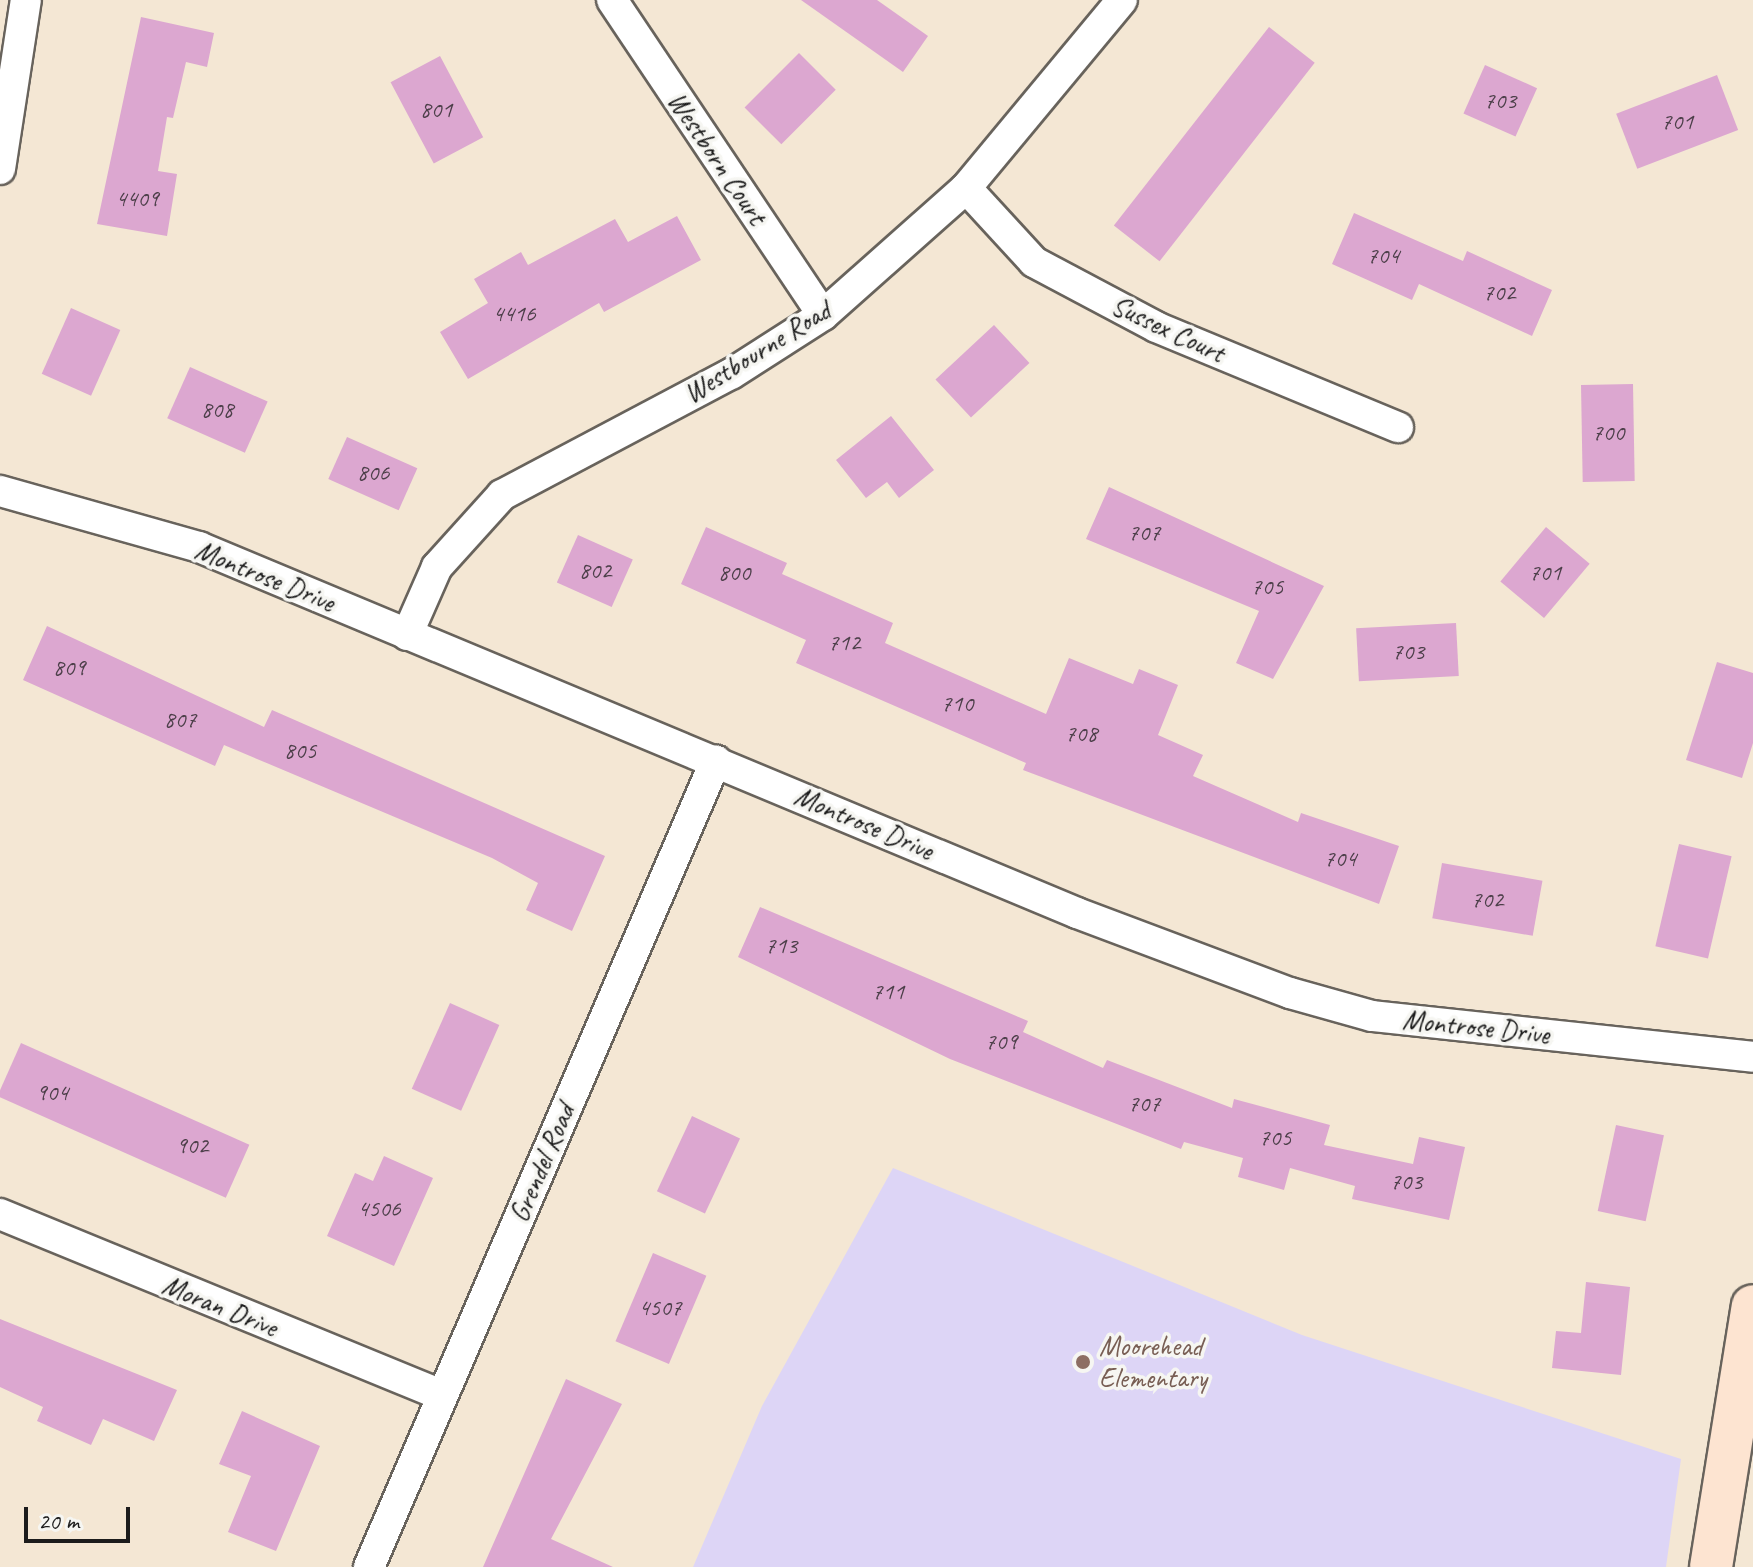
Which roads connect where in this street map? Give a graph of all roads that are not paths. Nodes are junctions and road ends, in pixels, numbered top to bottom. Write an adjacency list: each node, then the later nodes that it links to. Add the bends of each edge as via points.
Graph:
1 (26, 0): 4 (street)
2 (612, 0): 6 (street, Westborn Court)
3 (1122, 0): 5 (street, Westbourne Road)
4 (0, 169)
5 (966, 188): 6 (street, Westbourne Road); 7 (street, Sussex Court, via 1034,262 1156,327)
6 (823, 315): 9 (street, Westbourne Road, via 731,374 502,495 437,567)
7 (1398, 427)
8 (0, 491): 9 (street, Montrose Drive, via 199,547)
9 (407, 635): 10 (street, Montrose Drive)
10 (716, 760): 11 (street, Montrose Drive, via 1077,913 1290,993 1372,1016); 14 (street, Grendel Road)
11 (1753, 1057)
12 (0, 1214): 14 (street, Moran Drive)
13 (1753, 1306): 16 (street)
14 (441, 1395): 15 (street, Grendel Road)
15 (369, 1567)
16 (1711, 1567)

